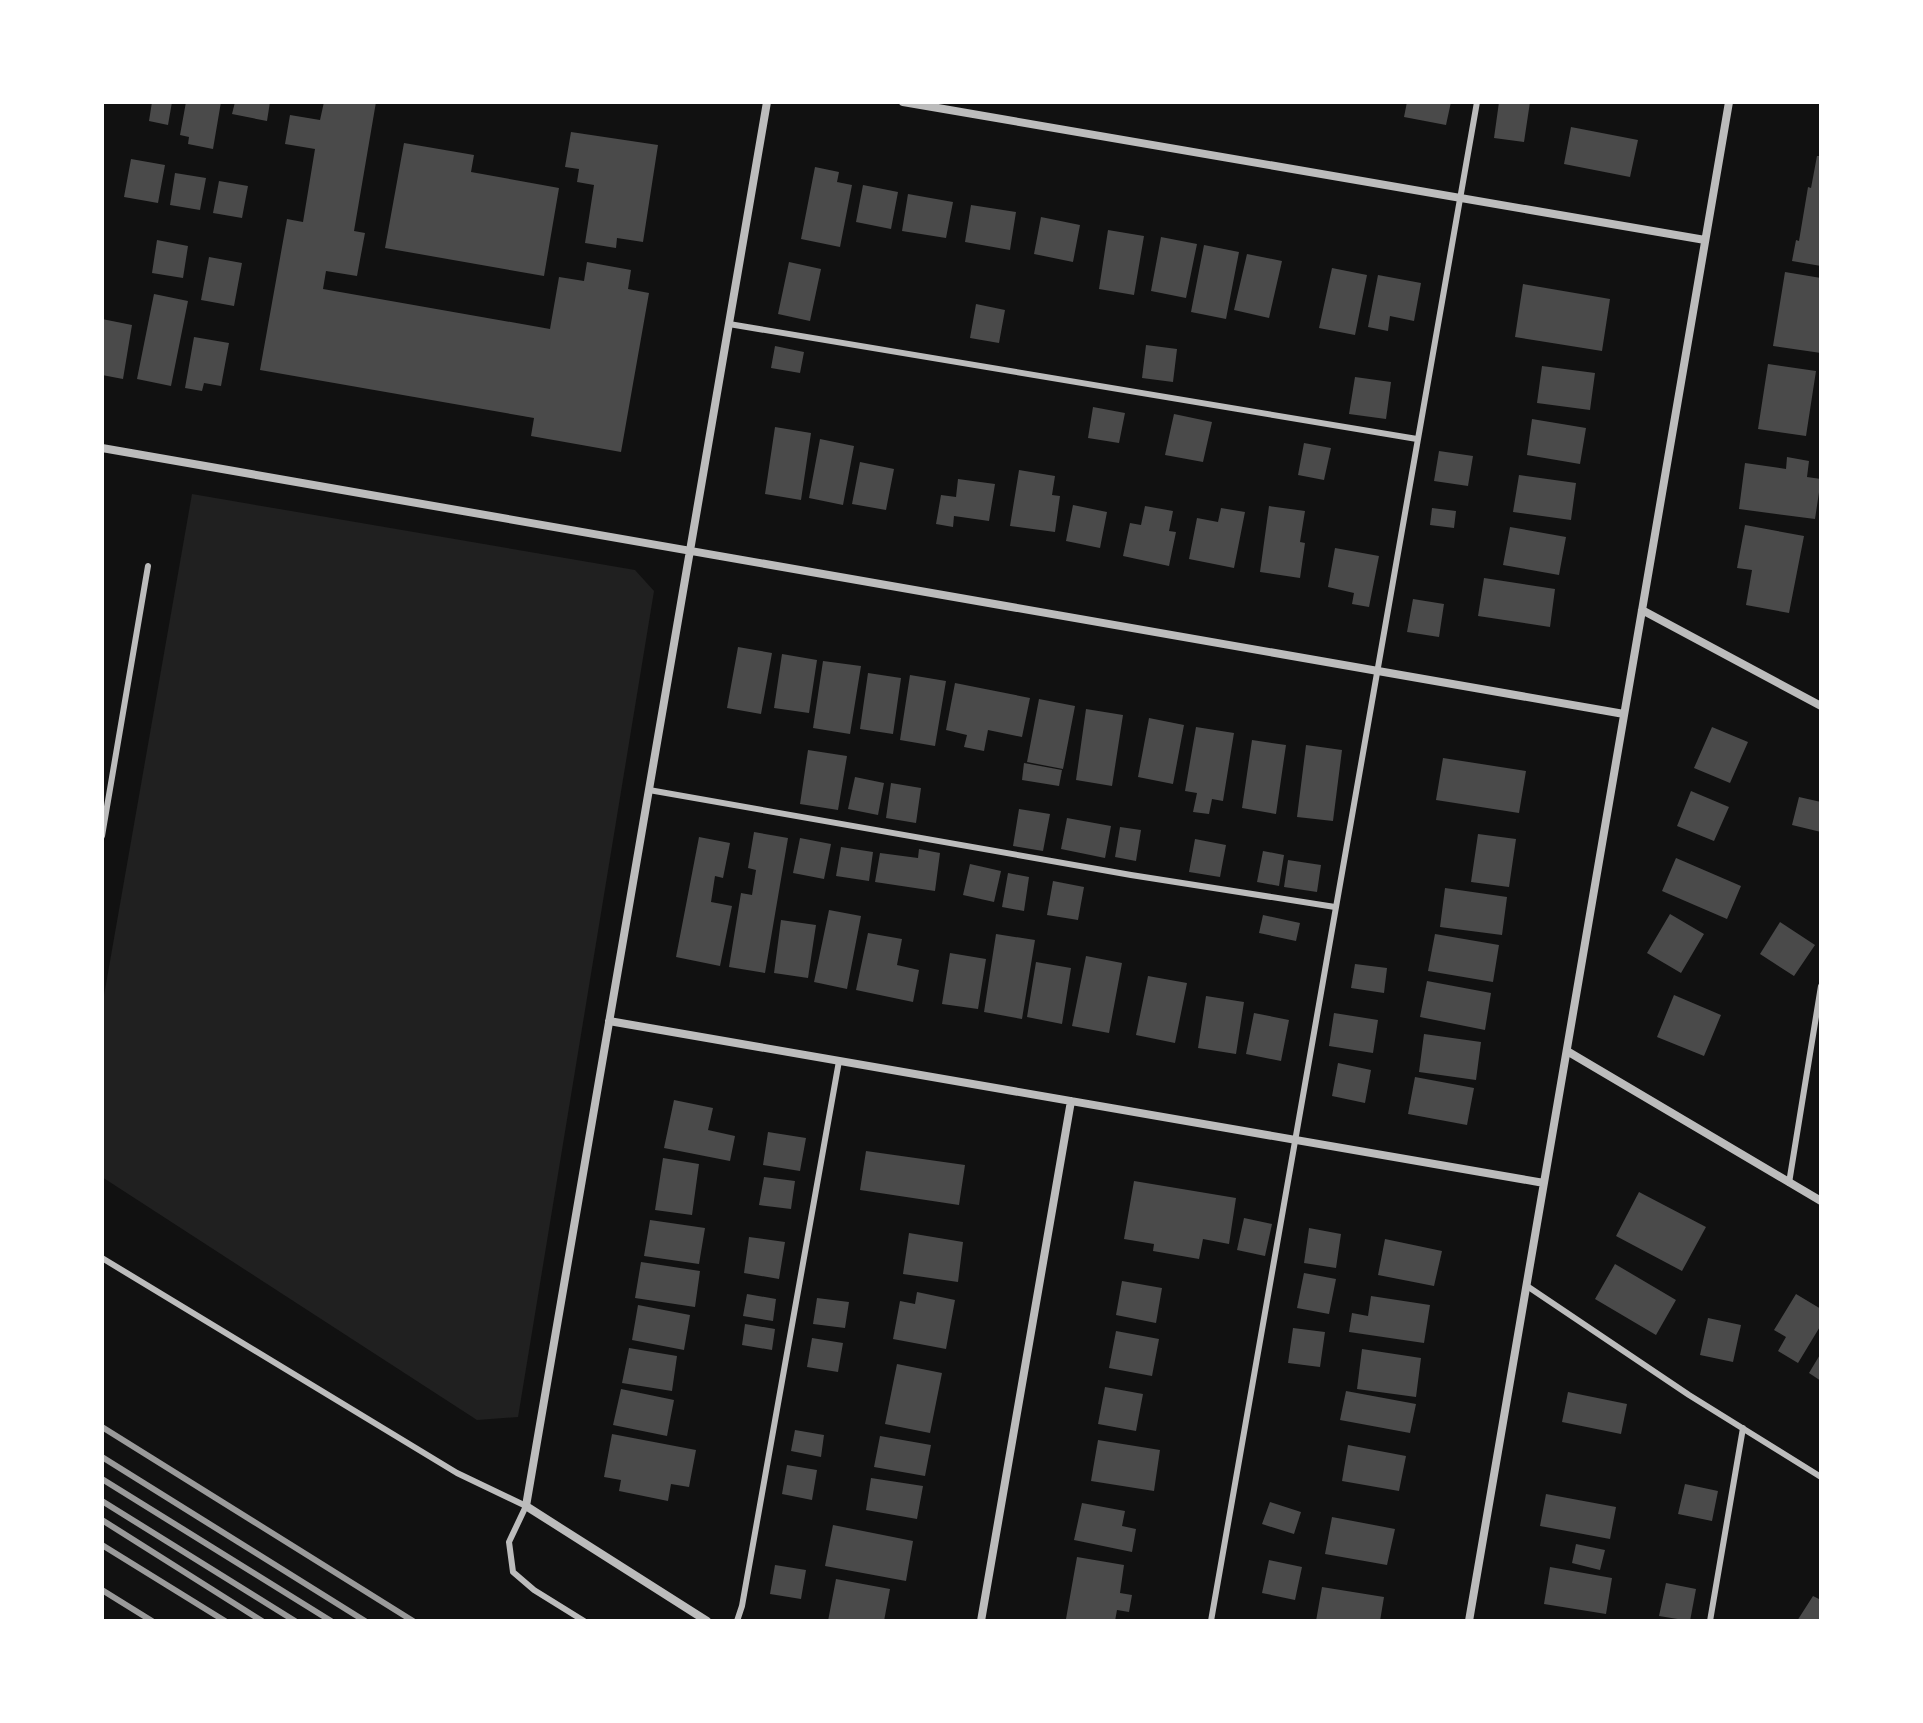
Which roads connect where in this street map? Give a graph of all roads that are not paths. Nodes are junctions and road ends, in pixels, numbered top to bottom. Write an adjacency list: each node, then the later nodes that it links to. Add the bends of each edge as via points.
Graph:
1 (767, 102): 7 (street)
2 (903, 102): 5 (street)
3 (1477, 102): 5 (lane)
4 (1729, 102): 6 (street)
5 (1460, 198): 6 (street); 8 (lane)
6 (1705, 240): 12 (street)
7 (729, 324): 8 (lane); 10 (street)
8 (1417, 439): 13 (lane)
9 (102, 448): 10 (street)
10 (690, 551): 13 (street); 16 (street)
11 (148, 566): 17 (lane)
12 (1642, 610): 14 (street); 15 (street)
13 (1377, 671): 15 (street); 18 (lane)
14 (1821, 706)
15 (1624, 714): 21 (street)
16 (649, 790): 18 (lane); 20 (street)
17 (102, 836)
18 (1335, 907): 24 (lane)
19 (1821, 986): 26 (lane)
20 (609, 1021): 22 (street); 32 (street)
21 (1567, 1051): 25 (street); 26 (street)
22 (839, 1061): 23 (street); 35 (lane)
23 (1071, 1101): 24 (street); 36 (street)
24 (1295, 1140): 25 (street); 37 (lane)
25 (1544, 1183): 29 (street)
26 (1789, 1183): 27 (street)
27 (1821, 1201)
28 (102, 1258): 32 (lane, via 457,1473)
29 (1527, 1286): 30 (lane); 38 (street)
30 (1743, 1428): 31 (lane); 39 (lane)
31 (1821, 1477)
32 (526, 1506): 33 (lane, via 509,1542 513,1572); 34 (street)
33 (584, 1621)
34 (707, 1621)
35 (737, 1621)
36 (981, 1621)
37 (1211, 1621)
38 (1469, 1621)
39 (1710, 1621)

